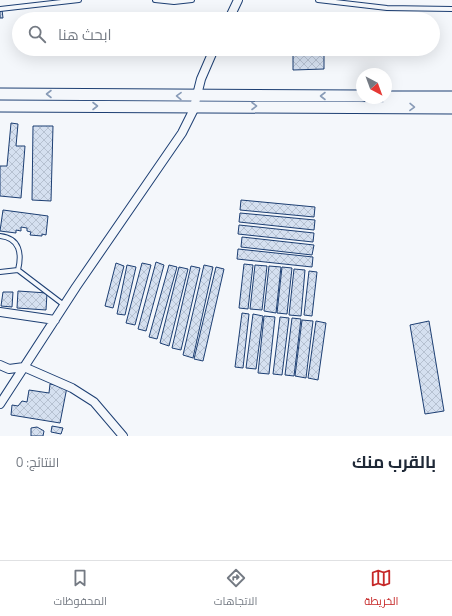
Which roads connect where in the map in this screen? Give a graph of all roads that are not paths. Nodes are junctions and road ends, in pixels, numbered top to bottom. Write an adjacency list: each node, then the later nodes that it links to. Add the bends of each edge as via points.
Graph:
1 (79, 0): 6 (lane)
2 (155, 0): 3 (lane)
3 (192, 0)
4 (238, 0): 8 (street)
5 (318, 0): 7 (lane, via 387,8)
6 (0, 8)
7 (452, 9)
8 (232, 12)
9 (211, 56): 14 (street)
10 (0, 94): 14 (street, one-way to 10)
11 (356, 96): 14 (street, one-way to 14)
12 (392, 96): 13 (street)
13 (452, 97)
14 (195, 101): 15 (street, one-way to 14); 16 (street, one-way to 16); 20 (street, via 189,120 177,141)
15 (0, 106)
16 (452, 108)
17 (0, 236): 18 (lane, via 14,240 20,249 21,261)
18 (18, 270): 19 (lane); 20 (lane)
19 (0, 272)
20 (65, 305): 22 (street)
21 (0, 312): 22 (street)
22 (54, 320): 24 (street)
23 (0, 365): 24 (street, via 9,369)
24 (24, 366): 25 (street); 26 (street, via 86,396)
25 (0, 404)
26 (123, 436)

